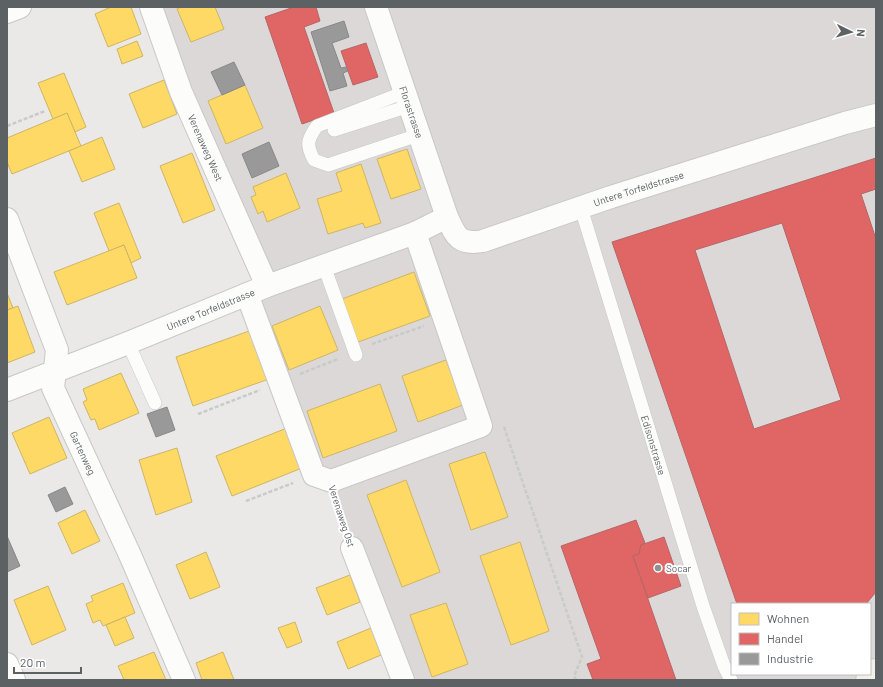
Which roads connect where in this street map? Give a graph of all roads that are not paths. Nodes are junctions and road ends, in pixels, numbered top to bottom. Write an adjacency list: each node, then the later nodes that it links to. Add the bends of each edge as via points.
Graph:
1 (20, 7): 4 (street)
2 (151, 7): 14 (street, Verenaweg West, via 180,92)
3 (376, 7): 5 (street, Florastrasse)
4 (7, 12)
5 (407, 99): 7 (lane); 8 (street, Florastrasse); 8 (lane, via 318,126 310,136 308,149 314,160 328,165)
6 (876, 115): 9 (street, Untere Torfeldstrasse)
7 (334, 130)
8 (418, 135): 10 (street, Florastrasse)
9 (581, 208): 10 (street, Untere Torfeldstrasse, via 472,242 456,237); 26 (lane, Edisonstrasse, via 703,606)
10 (447, 217): 12 (street, Untere Torfeldstrasse)
11 (7, 220): 17 (street, Gartenweg, via 57,350)
12 (415, 233): 13 (street, Untere Torfeldstrasse); 14 (street, via 481,426 322,478 279,382)
13 (324, 266): 14 (street, Untere Torfeldstrasse); 16 (lane)
14 (257, 290): 15 (street, Untere Torfeldstrasse)
15 (128, 344): 17 (street, Untere Torfeldstrasse); 19 (lane)
16 (356, 355)
17 (56, 370): 18 (street, Untere Torfeldstrasse); 24 (street, Gartenweg, via 53,388)
18 (7, 390)
19 (155, 403)
20 (352, 548): 25 (street, Verenaweg Ost)
21 (7, 664): 23 (street)
22 (876, 670): 27 (main road)
23 (14, 680)
24 (184, 680)
25 (403, 680)
26 (731, 680)
27 (868, 680)

